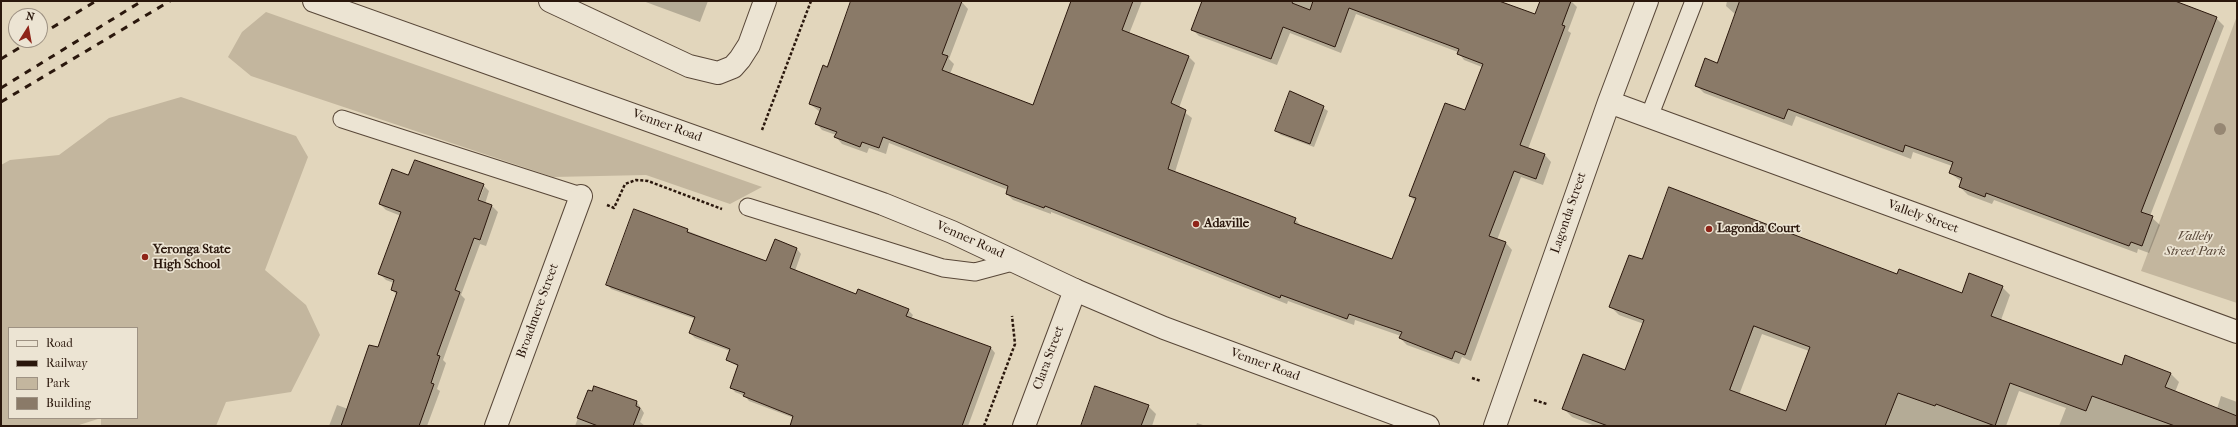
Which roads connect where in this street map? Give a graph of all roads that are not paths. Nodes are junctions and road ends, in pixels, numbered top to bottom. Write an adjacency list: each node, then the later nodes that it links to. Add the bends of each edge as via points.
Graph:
1 (314, 1): 11 (street, Venner Road, via 883,204)
2 (550, 1): 3 (street, via 702,71 726,71 733,67 749,45)
3 (765, 1)
4 (1647, 1): 6 (street, Lagonda Street)
5 (1694, 1): 7 (lane)
6 (1608, 102): 7 (street, Vallely Street); 17 (street, Lagonda Street)
7 (1649, 117): 13 (street, Vallely Street)
8 (342, 118): 9 (lane)
9 (581, 196): 14 (street, Broadmere Street)
10 (748, 207): 11 (lane, Venner Road, via 943,268 975,272)
11 (1016, 261): 12 (street, Venner Road)
12 (1075, 290): 15 (street, Clara Street); 16 (street, Venner Road, via 1164,328)
13 (2237, 332)
14 (496, 426)
15 (1024, 426)
16 (1428, 426)
17 (1495, 426)

